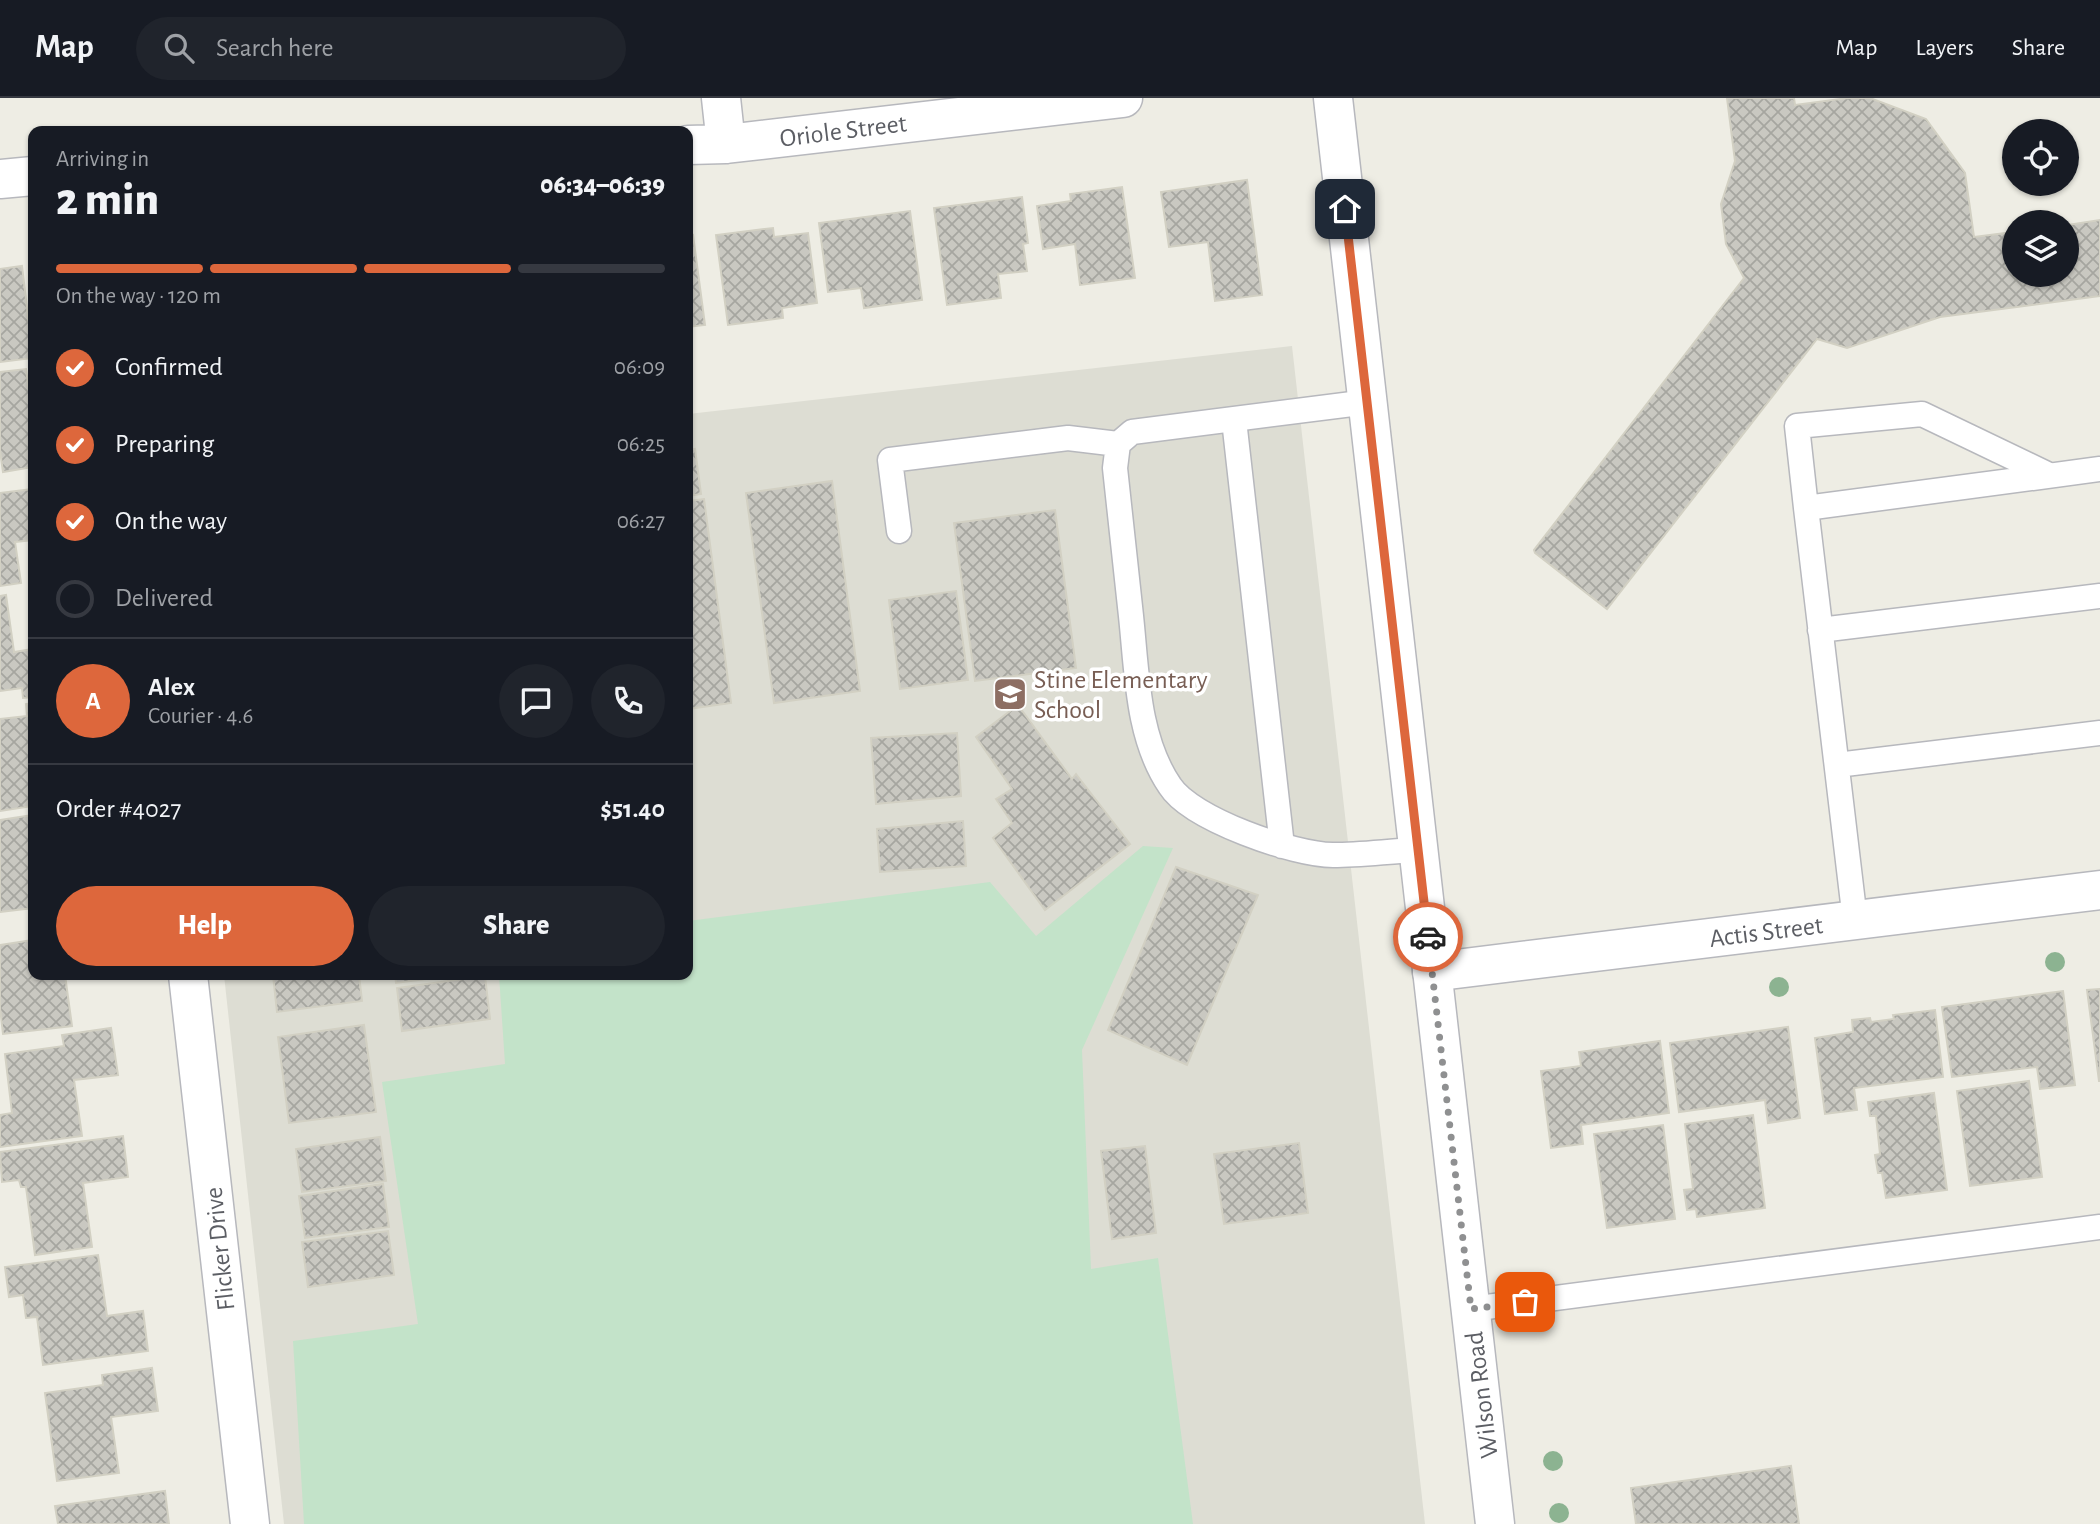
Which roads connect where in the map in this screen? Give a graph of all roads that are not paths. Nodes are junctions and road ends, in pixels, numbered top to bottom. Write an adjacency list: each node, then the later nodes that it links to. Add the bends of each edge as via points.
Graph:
1 (721, 98): 4 (street)
2 (1123, 98): 4 (street, Oriole Street)
3 (1333, 98): 8 (street, Wilson Road)
4 (726, 144): 5 (street, Oriole Street)
5 (693, 145)
6 (28, 176): 7 (street)
7 (0, 179)
8 (1368, 402): 9 (lane); 20 (street, Wilson Road)
9 (1234, 420): 10 (lane, via 1132,432); 19 (lane)
10 (1118, 443): 14 (lane, via 1068,438 891,460); 19 (lane, via 1115,468 1140,705 1161,770 1171,789 1194,809)
11 (2100, 469): 12 (lane)
12 (2049, 475): 13 (lane); 13 (lane, via 1923,414 1797,426)
13 (1806, 508): 16 (lane)
14 (899, 531)
15 (2100, 596): 16 (lane)
16 (1820, 630): 18 (lane)
17 (2100, 733): 18 (lane)
18 (1837, 765): 22 (lane)
19 (1282, 846): 20 (lane, via 1331,855)
20 (1419, 850): 23 (street, Wilson Road)
21 (2100, 890): 22 (street, Actis Street)
22 (1855, 920): 23 (street, Actis Street)
23 (1432, 972): 26 (street, Wilson Road)
24 (189, 980): 27 (street, Flicker Drive)
25 (2100, 1227): 26 (lane)
26 (1471, 1309): 28 (street, Wilson Road)
27 (250, 1524)
28 (1496, 1524)

